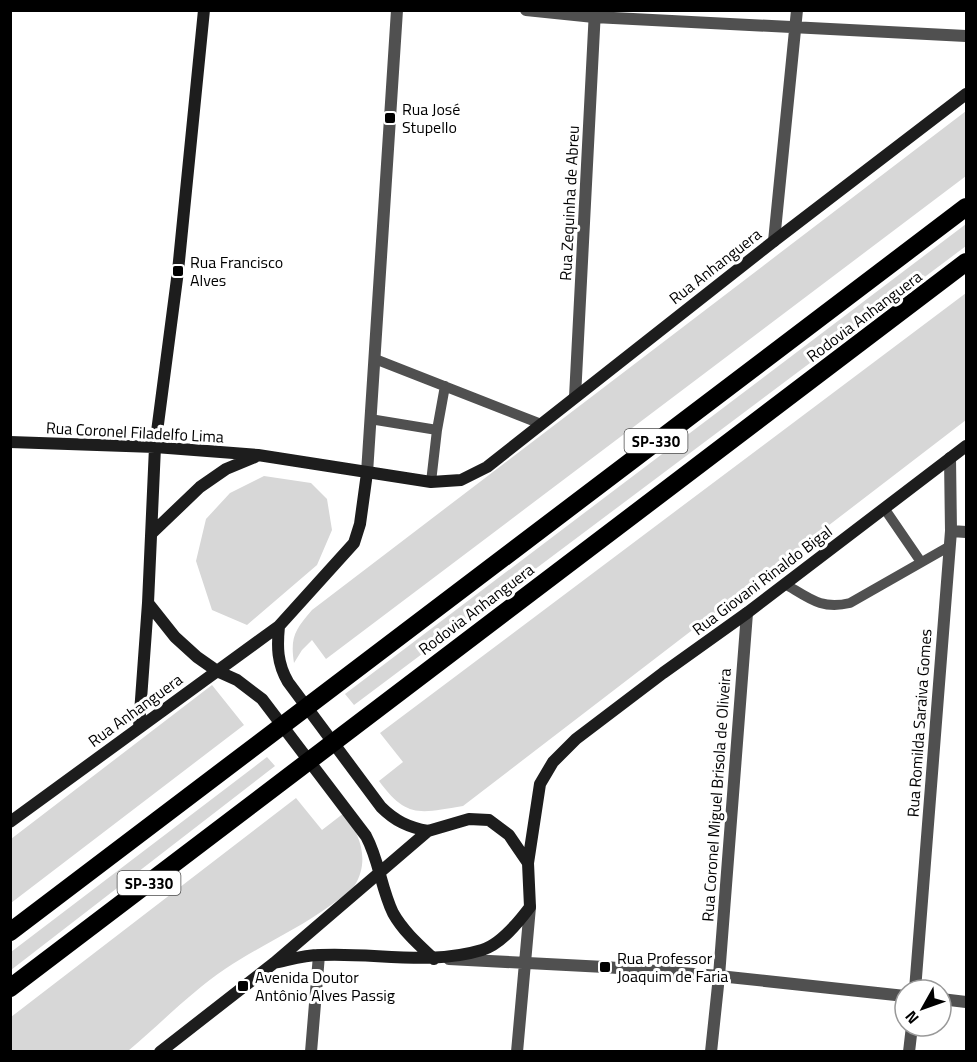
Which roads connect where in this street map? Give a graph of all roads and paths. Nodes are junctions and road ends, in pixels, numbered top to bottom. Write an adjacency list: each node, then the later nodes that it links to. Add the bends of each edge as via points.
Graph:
1 (204, 10): 20 (street, via 178,271)
2 (398, 10): 12 (street)
3 (526, 10): 5 (street)
4 (797, 10): 6 (street)
5 (595, 14): 6 (street); 14 (street, Rua Zequinha de Abreu)
6 (795, 28): 7 (street); 10 (street)
7 (966, 36)
8 (966, 94): 10 (street, Rua Anhanguera)
9 (966, 207): 43 (highway, Rodovia Anhanguera / SP-330)
10 (774, 241): 14 (street, Rua Anhanguera)
11 (966, 262): 50 (highway, Rodovia Anhanguera / SP-330)
12 (375, 359): 13 (lane); 15 (street)
13 (445, 386): 16 (lane); 17 (lane)
14 (575, 397): 16 (street, Rua Anhanguera)
15 (370, 419): 17 (lane); 24 (street)
16 (542, 424): 23 (street, Rua Anhanguera)
17 (437, 430): 25 (lane)
18 (10, 442): 20 (street, Rua Coronel Filadelfo Lima)
19 (966, 446): 22 (street, Rua Giovani Rinaldo Bigal)
20 (155, 447): 21 (street, Rua Coronel Filadelfo Lima); 29 (street)
21 (258, 455): 24 (street, Rua Coronel Filadelfo Lima); 29 (street, Rua Coronel Filadelfo Lima, via 226,469 200,487)
22 (950, 458): 26 (street, Rua Giovani Rinaldo Bigal); 27 (street, Rua Romilda Saraiva Gomes)
23 (487, 467): 25 (street, Rua Coronel Filadelfo Lima, via 461,480)
24 (367, 473): 25 (street, Rua Coronel Filadelfo Lima); 35 (street, via 354,543)
25 (430, 482)
26 (884, 508): 31 (lane); 32 (street, Rua Giovani Rinaldo Bigal)
27 (951, 531): 28 (street); 30 (street, Rua Romilda Saraiva Gomes)
28 (966, 531)
29 (152, 533): 33 (street)
30 (950, 546): 31 (lane); 49 (street, Rua Romilda Saraiva Gomes)
31 (921, 562): 32 (lane, via 850,603 834,607 818,603)
32 (784, 584): 34 (street, Rua Giovani Rinaldo Bigal)
33 (148, 603): 36 (street, via 175,637); 37 (street)
34 (747, 613): 40 (street, Rua Giovani Rinaldo Bigal, via 663,673 553,762 540,784); 48 (street, Rua Coronel Miguel Brisola de Oliveira)
35 (279, 626): 36 (street, Rua Anhanguera); 39 (street, via 280,669 288,682 381,807 408,827)
36 (217, 671): 37 (street, Rua Anhanguera); 41 (street, via 262,699 366,836)
37 (140, 727): 38 (street, Rua Anhanguera)
38 (10, 822)
39 (428, 831): 40 (street, via 469,819 489,820 508,835); 41 (street)
40 (528, 863): 42 (street)
41 (380, 872): 45 (street, via 392,911 402,927); 46 (street)
42 (530, 907): 45 (street, via 513,927 483,950); 47 (street)
43 (10, 932)
44 (319, 955): 45 (street); 46 (street); 53 (street)
45 (434, 958): 47 (street)
46 (274, 963): 52 (street)
47 (526, 964): 48 (street); 54 (street)
48 (719, 976): 51 (street); 55 (street, Rua Coronel Miguel Brisola de Oliveira)
49 (916, 978)
50 (10, 988)
51 (893, 995)
52 (160, 1052)
53 (311, 1052)
54 (517, 1052)
55 (711, 1052)

